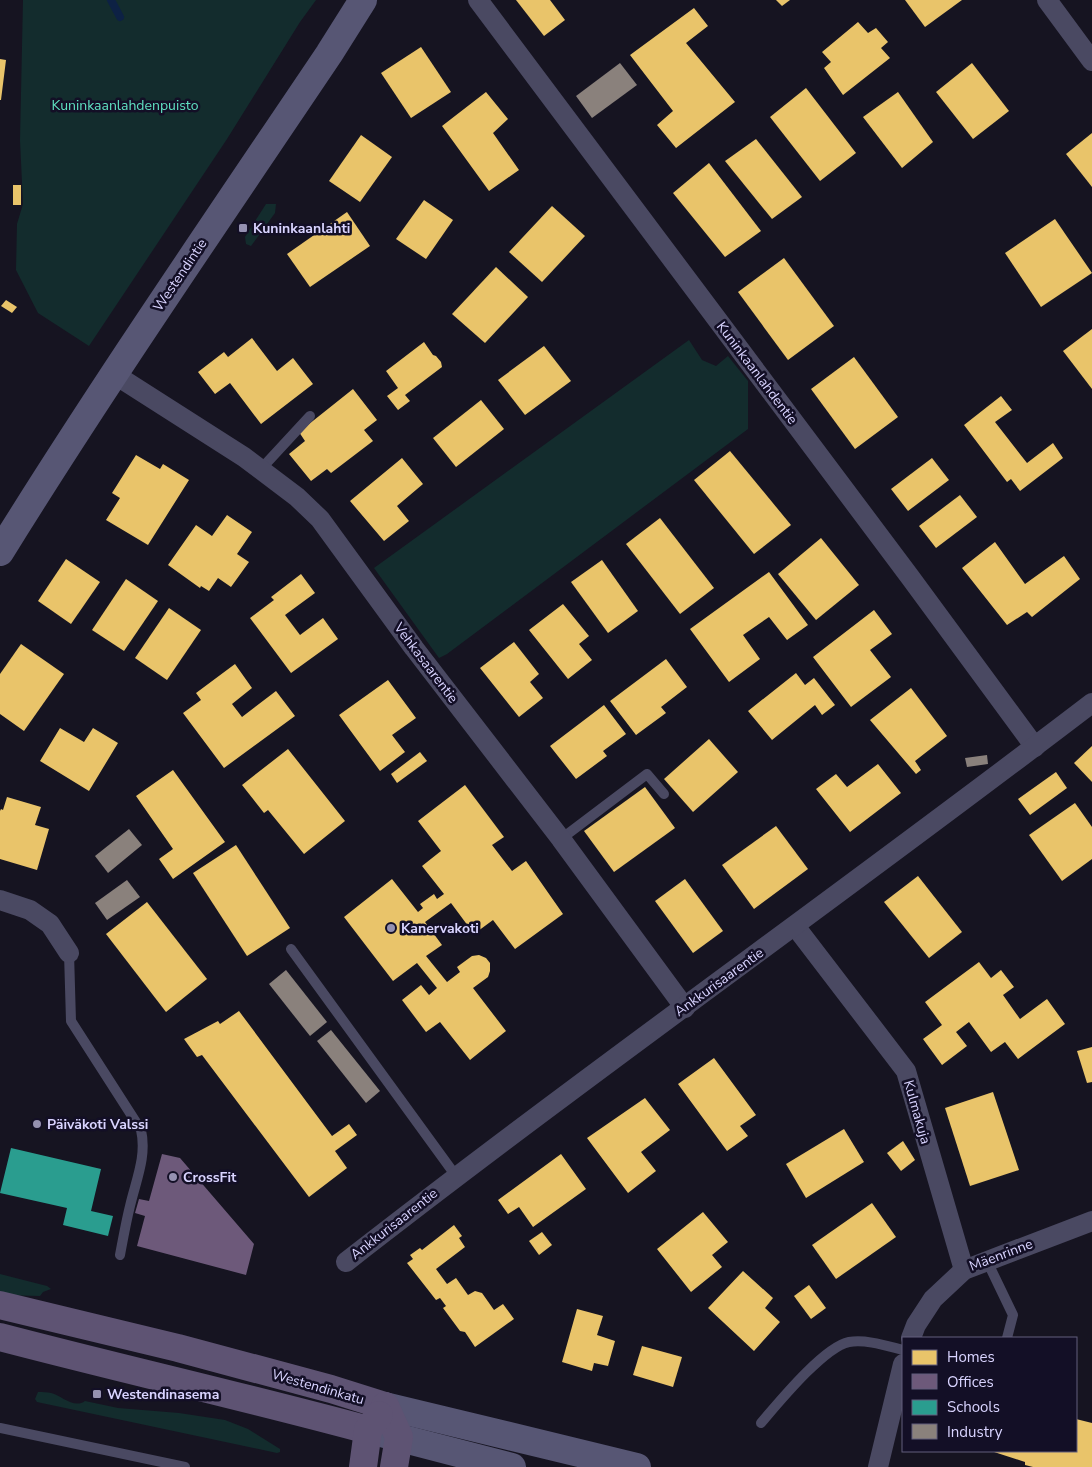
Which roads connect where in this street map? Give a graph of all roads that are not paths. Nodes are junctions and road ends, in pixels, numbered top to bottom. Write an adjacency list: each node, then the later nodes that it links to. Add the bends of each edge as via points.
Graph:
1 (363, 0): 5 (street, Westendintie)
2 (478, 0): 10 (street, Kuninkaanlahdentie)
3 (1047, 0): 4 (street)
4 (1092, 61)
5 (114, 374): 7 (street, Vehkasaarentie); 8 (street, Westendintie)
6 (310, 416): 7 (lane)
7 (260, 469): 12 (street, Vehkasaarentie, via 320,519)
8 (0, 552)
9 (1092, 703): 10 (street, Ankkurisaarentie)
10 (1035, 747): 14 (street, Ankkurisaarentie)
11 (664, 794): 12 (lane, via 646,774)
12 (561, 840): 17 (street, Vehkasaarentie)
13 (0, 900): 16 (street, via 30,910 50,924)
14 (795, 926): 17 (street, Ankkurisaarentie); 23 (street, Kulmakuja, via 906,1071)
15 (291, 949): 18 (lane)
16 (69, 953): 20 (lane, via 71,1021 141,1130 143,1140 143,1157)
17 (685, 1008): 18 (street, Ankkurisaarentie)
18 (456, 1176): 22 (street, Ankkurisaarentie)
19 (1092, 1221): 21 (street, Mäenrinne)
20 (120, 1255)
21 (987, 1260): 23 (street, Mäenrinne); 27 (lane, via 1013,1316)
22 (346, 1262)
23 (964, 1270): 26 (street, Mäenrinne, via 933,1298)
24 (1, 1309): 30 (main road, Westendinkatu, via 178,1348)
25 (0, 1336): 33 (main road, Westendinkatu)
26 (911, 1337)
27 (1007, 1337)
28 (902, 1350): 31 (lane, via 859,1341 834,1349 807,1372)
29 (902, 1368): 40 (street)
30 (385, 1406): 33 (main road); 34 (main road); 39 (street, Westendinkatu)
31 (761, 1423)
32 (0, 1428): 35 (lane)
33 (368, 1430): 34 (street, Westendinkatu); 36 (main road)
34 (399, 1437): 37 (main road); 38 (street, Westendinkatu)
35 (185, 1467)
36 (362, 1467)
37 (394, 1467)
38 (512, 1467)
39 (637, 1467)
40 (878, 1467)

